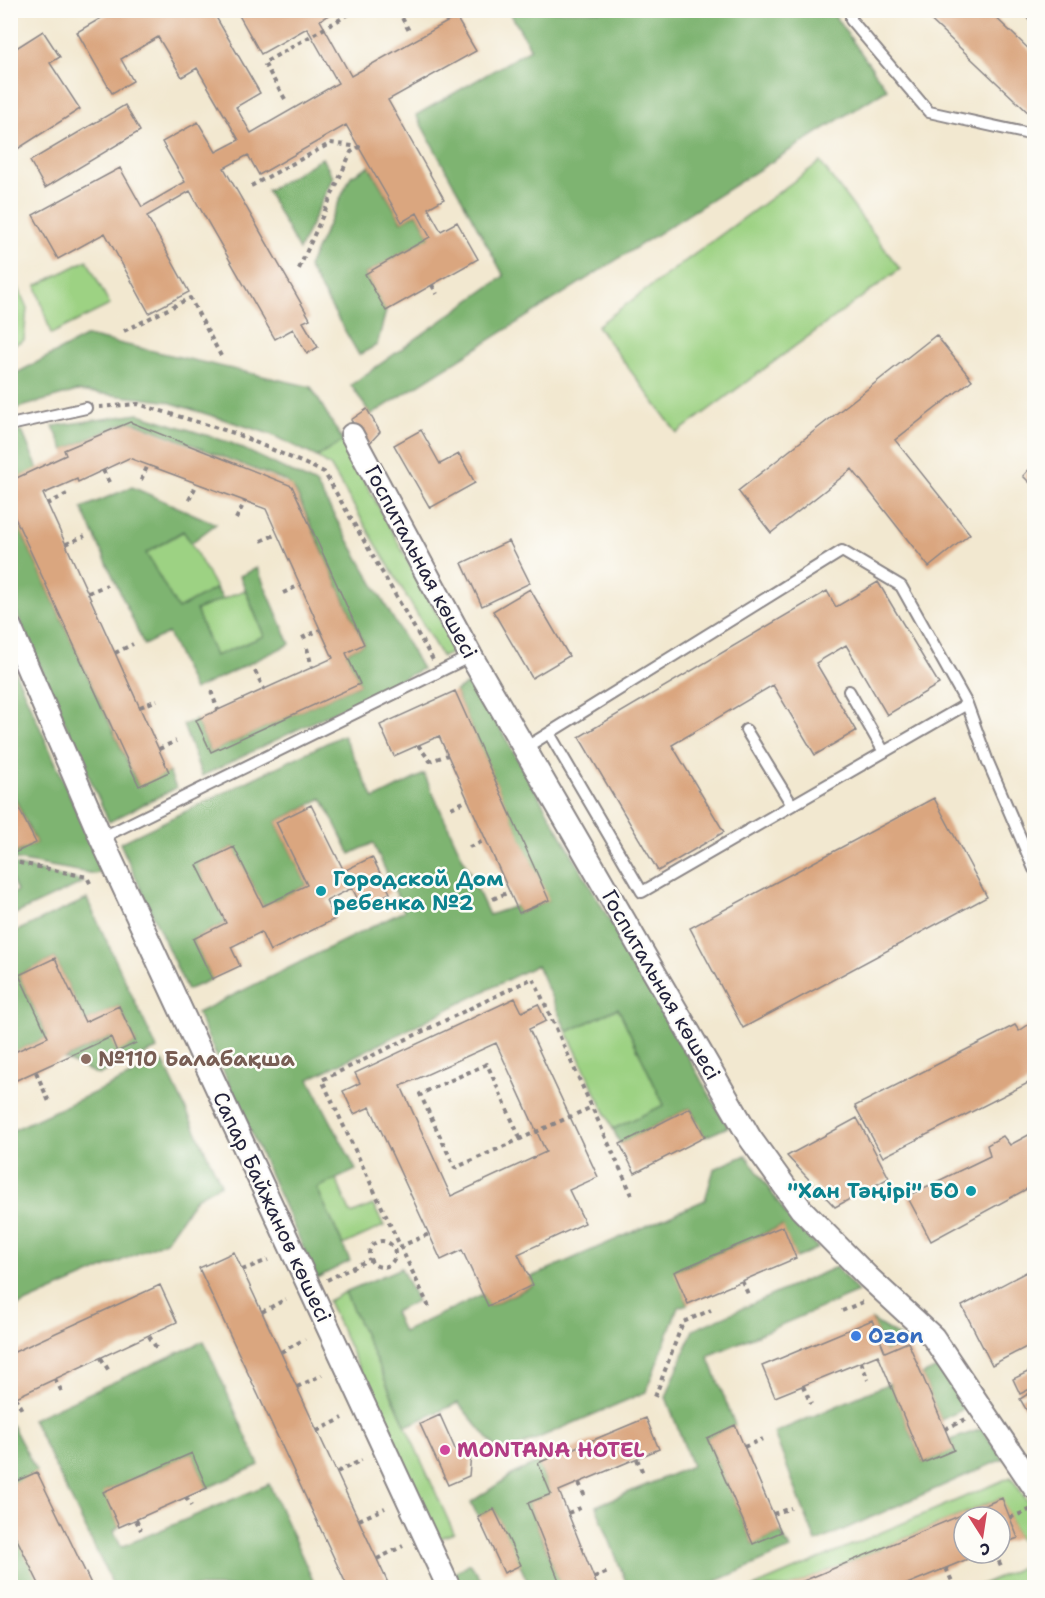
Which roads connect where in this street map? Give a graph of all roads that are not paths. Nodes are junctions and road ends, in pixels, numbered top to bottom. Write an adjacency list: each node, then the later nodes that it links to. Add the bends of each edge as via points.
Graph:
1 (851, 10): 4 (lane, via 851,20 929,112)
2 (1029, 10): 3 (lane)
3 (1035, 17)
4 (1035, 135)
5 (86, 408): 6 (lane)
6 (10, 425)
7 (352, 435): 9 (street, Госпитальная көшесі)
8 (10, 627): 17 (street, Сапар Байжанов көшесі)
9 (471, 656): 14 (street, Госпитальная көшесі); 17 (lane)
10 (849, 691): 15 (lane)
11 (967, 704): 13 (lane, via 901,586 842,551); 15 (lane); 18 (lane)
12 (746, 730): 16 (lane)
13 (549, 734): 14 (lane); 16 (lane, via 642,892)
14 (525, 748): 19 (street, Госпитальная көшесі, via 729,1104 775,1175 831,1241 933,1337)
15 (884, 752): 16 (lane)
16 (792, 805)
17 (101, 838): 20 (street, Сапар Байжанов көшесі)
18 (1035, 869)
19 (1035, 1487)
20 (449, 1587)

